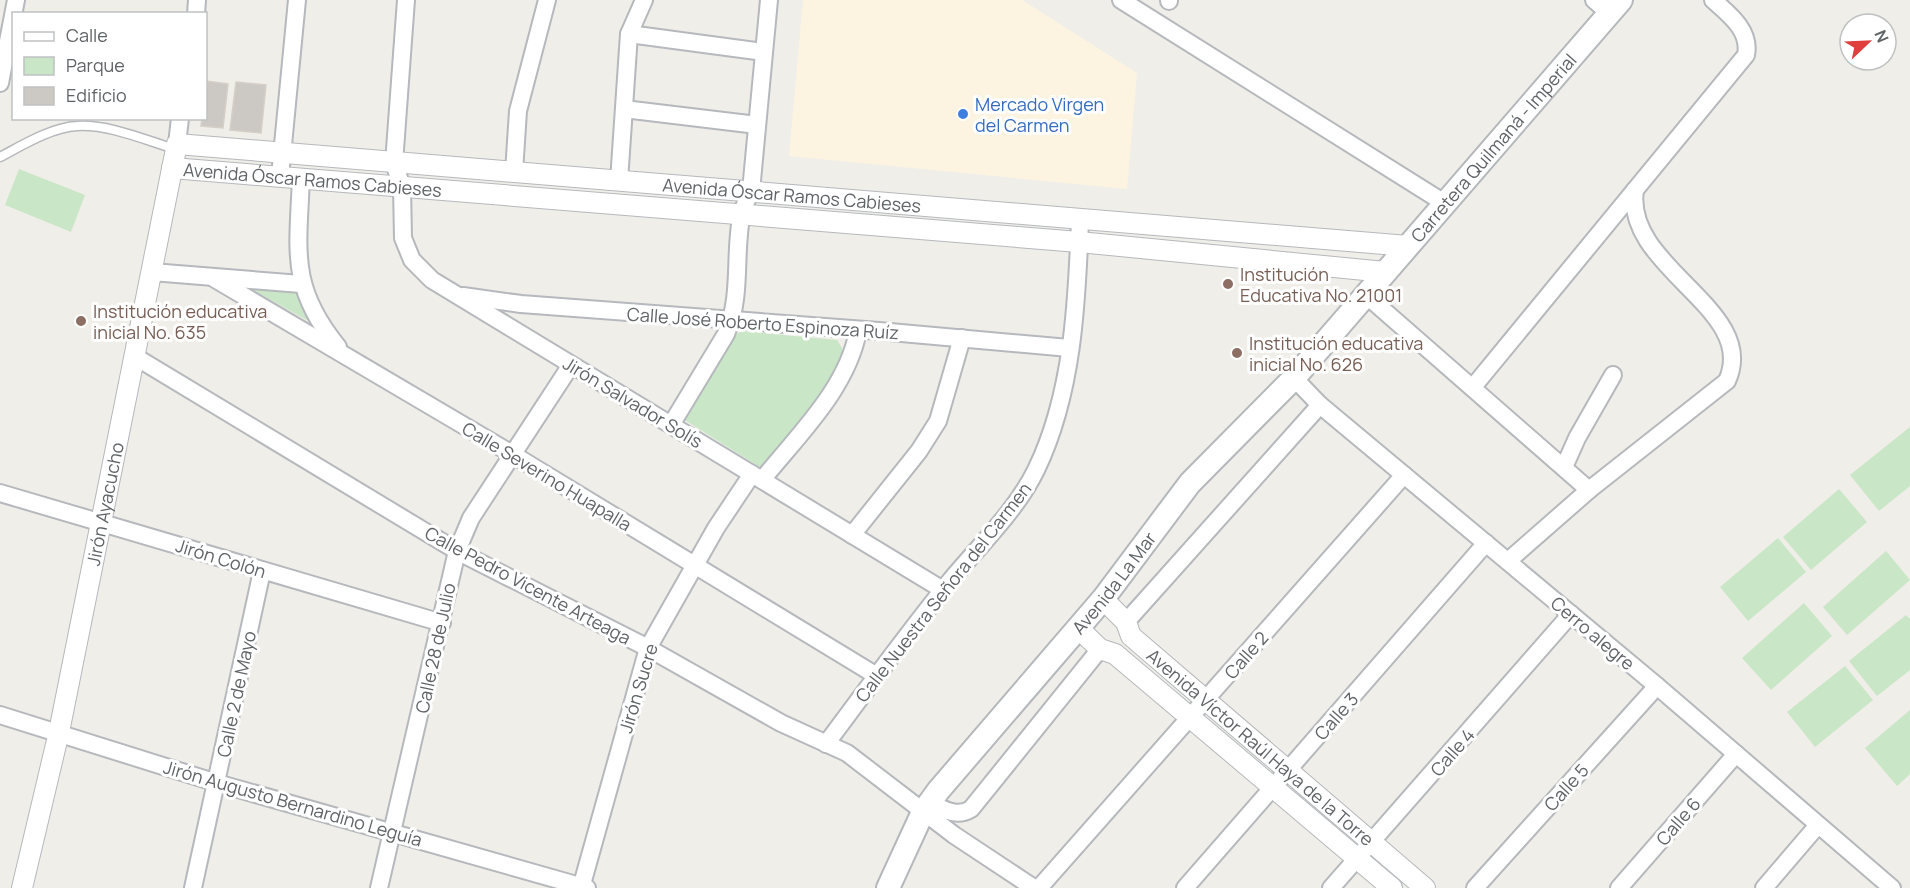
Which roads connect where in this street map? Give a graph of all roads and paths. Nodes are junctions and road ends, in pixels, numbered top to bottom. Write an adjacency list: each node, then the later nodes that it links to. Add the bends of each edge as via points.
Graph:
1 (297, 0): 17 (street)
2 (406, 0): 19 (street)
3 (547, 0): 20 (street, via 518,111)
4 (644, 0): 10 (street)
5 (769, 0): 11 (street)
6 (1120, 0): 27 (street)
7 (1713, 0): 25 (street, via 1743,33 1746,55)
8 (1608, 4): 27 (main road, Carretera Quilmaná - Imperial)
9 (12, 21): 12 (street)
10 (628, 34): 11 (street); 13 (street)
11 (764, 52): 15 (street)
12 (0, 83)
13 (624, 108): 15 (street); 23 (street)
14 (180, 120): 16 (street, Jirón Ayacucho)
15 (757, 125): 26 (street)
16 (175, 153): 17 (street, Avenida Óscar Ramos Cabieses); 18 (lane, via 110,130 76,126); 21 (street, Avenida Óscar Ramos Cabieses); 32 (street, Jirón Ayacucho)
17 (282, 154): 19 (street, Avenida Óscar Ramos Cabieses); 21 (street)
18 (0, 158)
19 (394, 163): 20 (street, Avenida Óscar Ramos Cabieses); 24 (street, Jirón Salvador Solís)
20 (514, 172): 23 (street, Avenida Óscar Ramos Cabieses)
21 (280, 176): 22 (street, Avenida Óscar Ramos Cabieses)
22 (301, 178): 24 (street, Avenida Óscar Ramos Cabieses); 35 (street)
23 (619, 181): 26 (street, Avenida Óscar Ramos Cabieses)
24 (402, 187): 28 (street, Avenida Óscar Ramos Cabieses); 36 (street, Jirón Salvador Solís, via 406,249 432,280)
25 (1635, 190): 47 (street); 54 (street, via 1638,216 1653,248 1724,327 1734,353 1732,372 1727,381)
26 (751, 191): 28 (street); 29 (street, Avenida Óscar Ramos Cabieses)
27 (1446, 204): 31 (main road, Carretera Quilmaná - Imperial)
28 (741, 216): 30 (street, Avenida Óscar Ramos Cabieses); 38 (street)
29 (1080, 220): 30 (street, Calle Nuestra Señora del Carmen); 31 (street, Avenida Óscar Ramos Cabieses)
30 (1080, 242): 33 (street, Avenida Óscar Ramos Cabieses); 41 (street, Calle Nuestra Señora del Carmen)
31 (1408, 246): 33 (main road, Carretera Quilmaná - Imperial)
32 (152, 272): 34 (street); 43 (street, Jirón Ayacucho)
33 (1385, 272): 37 (main road, Carretera Quilmaná - Imperial)
34 (215, 279): 35 (street); 42 (street, Calle Severino Huapalla)
35 (301, 284): 42 (street, via 320,323)
36 (456, 295): 38 (street, Calle José Roberto Espinoza Ruíz, via 521,304); 44 (street, Jirón Salvador Solís)
37 (1366, 295): 46 (main road, Avenida La Mar); 47 (street)
38 (732, 320): 39 (street, Calle José Roberto Espinoza Ruíz); 49 (street)
39 (858, 331): 40 (street, Calle José Roberto Espinoza Ruíz); 53 (street, Jirón Sucre, via 840,380)
40 (962, 338): 41 (street, Calle José Roberto Espinoza Ruíz); 57 (street, via 938,421 919,452)
41 (1070, 348): 63 (street, Calle Nuestra Señora del Carmen, via 1048,442 1027,488)
42 (345, 355): 50 (street, Calle Severino Huapalla)
43 (134, 356): 56 (street, Jirón Ayacucho); 59 (street, Calle Pedro Vicente Arteaga)
44 (571, 365): 49 (street, Jirón Salvador Solís); 50 (street, Calle 28 de Julio)
45 (1613, 375): 51 (street)
46 (1294, 378): 48 (street, Cerro alegre); 64 (main road, Avenida La Mar, via 1190,483)
47 (1473, 387): 51 (street)
48 (1320, 405): 52 (street, Cerro alegre); 67 (street)
49 (671, 425): 53 (street, Jirón Salvador Solís)
50 (512, 454): 59 (street, Calle 28 de Julio, via 471,518); 61 (street, Calle Severino Huapalla)
51 (1565, 465): 54 (street)
52 (1404, 475): 58 (street, Cerro alegre); 73 (street, Calle 2)
53 (757, 477): 57 (street, Jirón Salvador Solís); 61 (street, Jirón Sucre)
54 (1590, 489): 60 (street)
55 (0, 492): 56 (street, Jirón Colón)
56 (100, 520): 62 (street, Jirón Colón); 76 (street, Jirón Ayacucho)
57 (852, 535): 63 (street, Jirón Salvador Solís)
58 (1486, 543): 60 (street, Cerro alegre); 79 (street, Calle 3)
59 (457, 551): 66 (street, Calle 28 de Julio); 69 (street, Calle Pedro Vicente Arteaga)
60 (1508, 561): 65 (street, Cerro alegre)
61 (694, 566): 69 (street, Jirón Sucre); 71 (street, Calle Severino Huapalla)
62 (262, 571): 66 (street, Jirón Colón); 80 (street, Calle 2 de Mayo)
63 (943, 590): 71 (street, Calle Nuestra Señora del Carmen)
64 (1103, 599): 67 (street, Avenida Víctor Raúl Haya de la Torre); 68 (main road, Avenida La Mar)
65 (1571, 614): 72 (street, Cerro alegre); 85 (street, Calle 4)
66 (442, 622): 84 (street, Calle 28 de Julio)
67 (1126, 622): 73 (street, Avenida Víctor Raúl Haya de la Torre, via 1131,636)
68 (1078, 628): 70 (street, Avenida Víctor Raúl Haya de la Torre); 82 (main road, Avenida La Mar)
69 (648, 648): 77 (street, Calle Pedro Vicente Arteaga); 87 (street, Jirón Sucre)
70 (1100, 649): 75 (street, Avenida Víctor Raúl Haya de la Torre, via 1115,654); 82 (street, via 971,809 962,814)
71 (877, 676): 77 (street, Calle Nuestra Señora del Carmen)
72 (1657, 686): 78 (street, Cerro alegre); 98 (street, Calle 5)
73 (1206, 701): 75 (street, Calle 2); 79 (street, Avenida Víctor Raúl Haya de la Torre)
74 (0, 715): 76 (street, Jirón Augusto Bernardino Leguía)
75 (1191, 716): 81 (street, Avenida Víctor Raúl Haya de la Torre); 93 (street, Calle 2)
76 (59, 732): 80 (street, Jirón Augusto Bernardino Leguía); 88 (street, Jirón Ayacucho)
77 (826, 744): 82 (street, Calle Pedro Vicente Arteaga, via 847,753)
78 (1736, 754): 83 (street, Cerro alegre); 99 (street, Calle 6)
79 (1288, 771): 81 (street, Calle 3); 85 (street, Avenida Víctor Raúl Haya de la Torre)
80 (216, 783): 84 (street, Jirón Augusto Bernardino Leguía); 89 (street, Calle 2 de Mayo)
81 (1274, 787): 86 (street, Avenida Víctor Raúl Haya de la Torre); 94 (street, Calle 3)
82 (926, 807): 91 (main road, Avenida La Mar); 92 (street, Calle Pedro Vicente Arteaga, via 988,860)
83 (1818, 825): 100 (street); 101 (street, Cerro alegre)
84 (394, 832): 87 (street, Jirón Augusto Bernardino Leguía); 90 (street, Calle 28 de Julio)
85 (1372, 843): 86 (street, Calle 4); 97 (street, Avenida Víctor Raúl Haya de la Torre)
86 (1357, 858): 95 (street, Calle 4); 96 (street, Avenida Víctor Raúl Haya de la Torre)
87 (583, 887)
88 (22, 888)
89 (193, 888)
90 (379, 888)
91 (888, 888)
92 (1034, 888)
93 (1039, 888)
94 (1185, 888)
95 (1331, 888)
96 (1392, 888)
97 (1425, 888)
98 (1475, 888)
99 (1619, 888)
100 (1764, 888)
101 (1892, 888)

